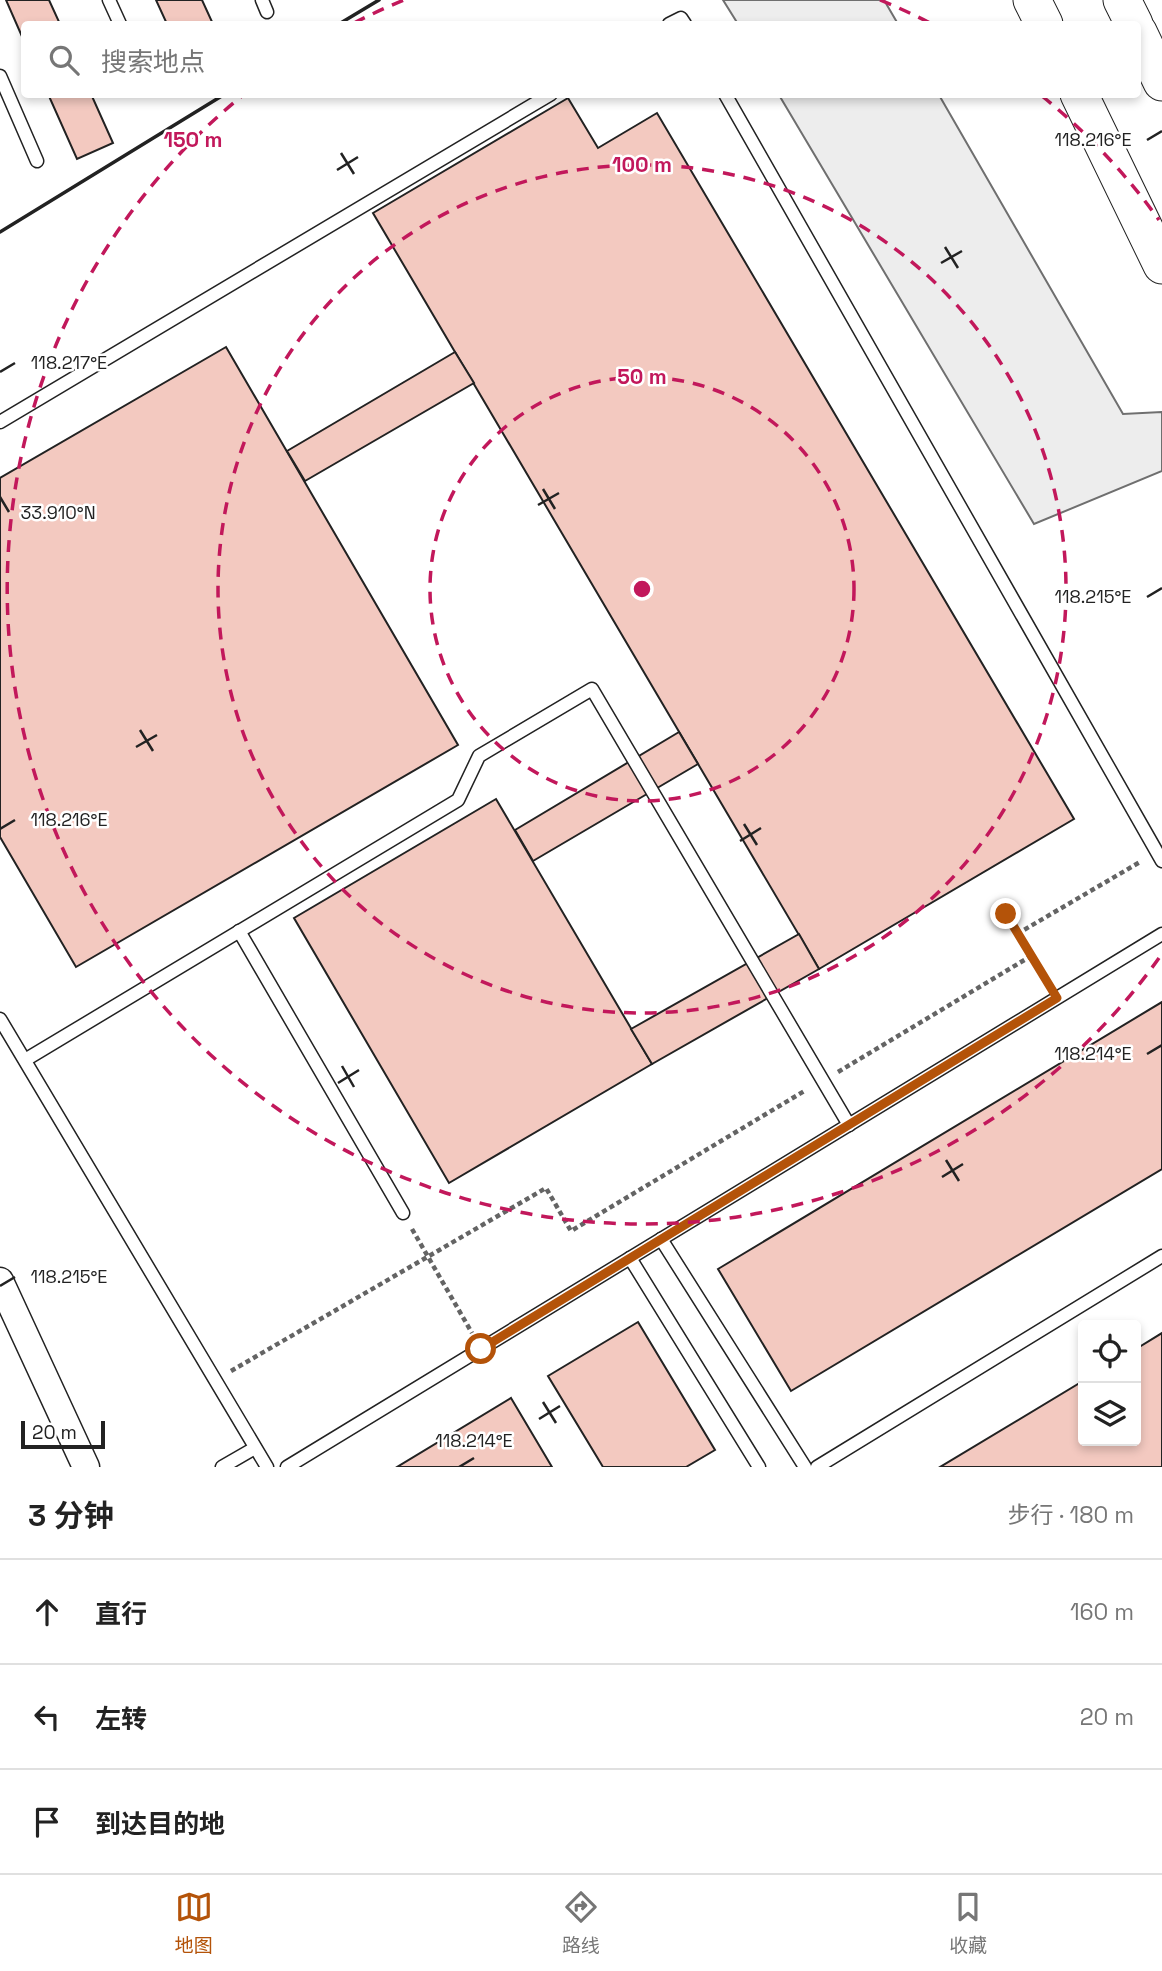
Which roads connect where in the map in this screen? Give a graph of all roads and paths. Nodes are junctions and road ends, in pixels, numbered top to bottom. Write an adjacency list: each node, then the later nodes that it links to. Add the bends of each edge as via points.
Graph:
1 (109, 0): 4 (lane)
2 (1032, 0): 5 (main road)
3 (1122, 0): 6 (main road)
4 (119, 21)
5 (1042, 21)
6 (1132, 21)
7 (1141, 38): 9 (main road)
8 (0, 76): 13 (lane)
9 (1162, 82)
10 (544, 98): 15 (lane)
11 (727, 98): 16 (lane)
12 (1081, 98): 14 (main road)
13 (37, 161)
14 (1162, 265)
15 (0, 422)
16 (1159, 857): 19 (path)
17 (1006, 914): 19 (path)
18 (239, 931): 24 (lane); 25 (lane, via 458,800 480,756 592,689); 27 (lane)
19 (1017, 934): 21 (path)
20 (1162, 934): 22 (lane)
21 (1031, 956): 22 (path); 25 (path)
22 (1057, 998): 26 (lane)
23 (0, 1019): 24 (lane)
24 (24, 1060): 34 (lane)
25 (823, 1081): 26 (lane); 29 (path, via 571,1231 545,1188)
26 (849, 1125): 28 (lane)
27 (403, 1213): 29 (path)
28 (661, 1239): 31 (lane); 41 (lane)
29 (428, 1256): 33 (path); 34 (path)
30 (1162, 1256): 42 (lane)
31 (630, 1258): 33 (lane); 40 (lane)
32 (2, 1290): 36 (street)
33 (481, 1349): 39 (lane)
34 (215, 1380): 35 (lane)
35 (256, 1448): 37 (lane); 38 (lane)
36 (86, 1467)
37 (222, 1467)
38 (267, 1467)
39 (287, 1467)
40 (759, 1467)
41 (806, 1467)
42 (817, 1467)

